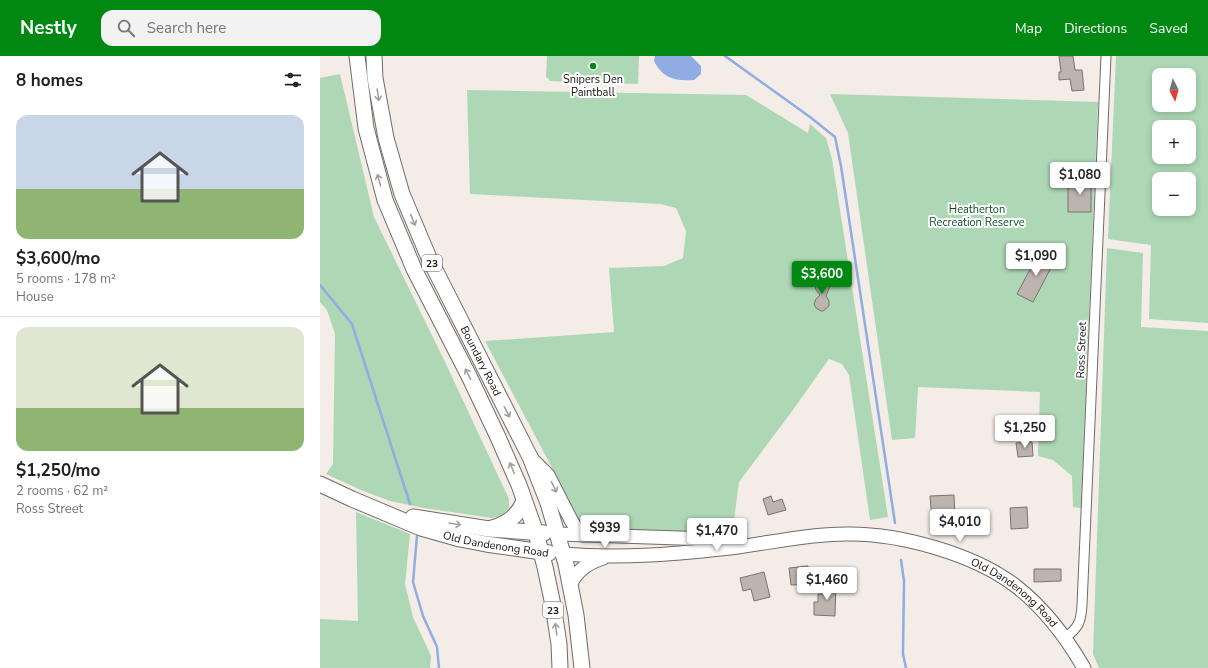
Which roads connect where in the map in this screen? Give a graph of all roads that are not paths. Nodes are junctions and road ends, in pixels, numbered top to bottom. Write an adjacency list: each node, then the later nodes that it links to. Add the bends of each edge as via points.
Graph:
1 (357, 56): 6 (main road, Boundary Road / 23, one-way to 1, via 510,463 414,269 385,200 366,128)
2 (374, 56): 4 (main road, Boundary Road / 23, one-way to 4, via 383,124 402,194 429,258)
3 (1106, 56): 17 (street, Ross Street, via 1082,605 1077,627)
4 (530, 457): 10 (main road, Boundary Road / 23); 11 (main road, one-way to 11, via 548,476 572,522)
5 (320, 484): 7 (main road, Old Dandenong Road)
6 (524, 501): 8 (main road, via 513,518); 9 (main road, Boundary Road / 23)
7 (383, 512): 8 (main road, Old Dandenong Road, one-way to 8); 13 (main road, Old Dandenong Road, via 460,539)
8 (489, 529): 9 (main road, Old Dandenong Road)
9 (536, 533): 10 (main road, Old Dandenong Road); 13 (main road, Boundary Road / 23)
10 (558, 534): 11 (main road, Old Dandenong Road); 14 (main road, Boundary Road / 23)
11 (584, 536): 12 (main road, Old Dandenong Road)
12 (781, 541): 15 (main road, Old Dandenong Road, via 708,550); 17 (main road, Old Dandenong Road, via 815,535 875,536 908,540 965,558 1016,586 1035,603)
13 (541, 552): 14 (main road, Old Dandenong Road); 18 (main road, Boundary Road / 23, one-way to 13, via 553,605)
14 (563, 554): 15 (main road, Old Dandenong Road); 16 (main road, Boundary Road / 23)
15 (608, 556): 16 (main road, via 585,566)
16 (570, 584): 19 (main road, Boundary Road / 23)
17 (1065, 638): 20 (main road, Old Dandenong Road)
18 (560, 668)
19 (582, 668)
20 (1084, 668)

